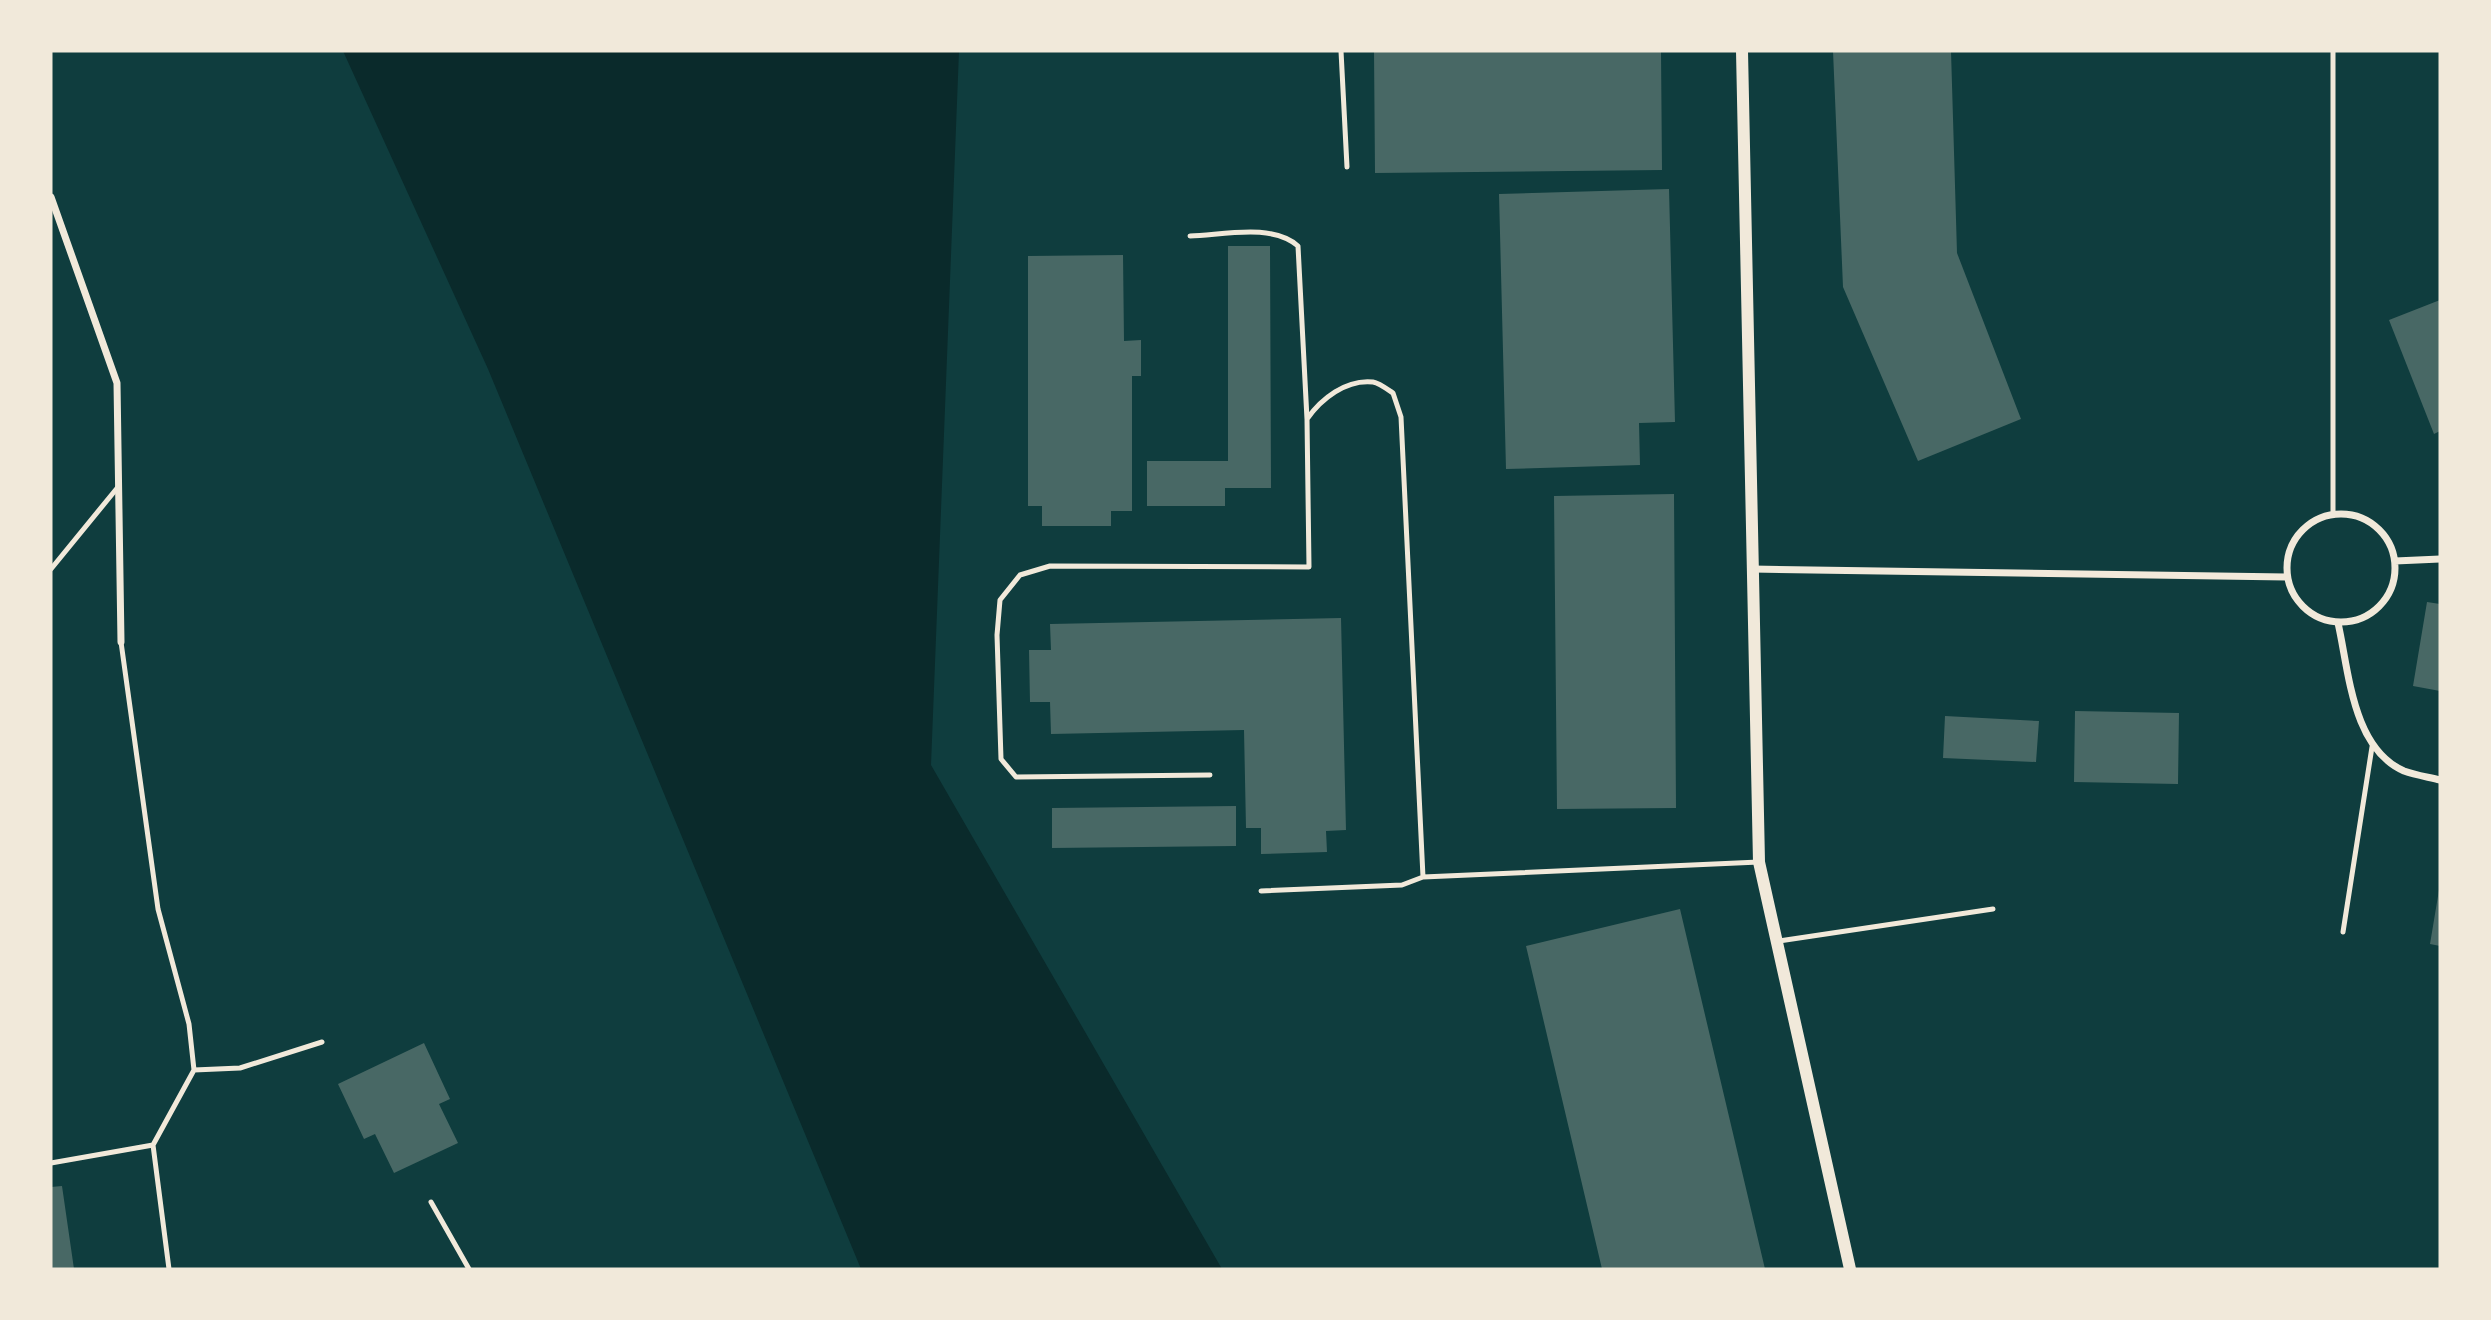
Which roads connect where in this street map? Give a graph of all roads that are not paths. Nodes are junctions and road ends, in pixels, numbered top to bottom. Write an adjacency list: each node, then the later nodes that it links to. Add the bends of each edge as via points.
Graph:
1 (1341, 51): 4 (lane)
2 (1742, 51): 13 (street)
3 (2333, 51): 9 (lane)
4 (1347, 167)
5 (51, 197): 8 (street, via 117,383)
6 (1190, 236): 7 (lane, via 1260,233 1287,237 1298,246)
7 (1307, 419): 18 (lane, via 1309,567 1050,566 1020,575 1000,600 1001,759 1016,777); 21 (lane, via 1321,400 1352,384 1374,382 1393,393 1401,417)
8 (118, 487): 12 (lane); 16 (street)
9 (2333, 514): 11 (street, via 2367,520 2390,544); 14 (street, via 2316,519 2291,543)
10 (2440, 559): 11 (street)
11 (2395, 561): 15 (street, via 2387,597 2374,611)
12 (51, 569)
13 (1751, 569): 14 (street); 20 (street)
14 (2286, 577): 15 (street, via 2292,595 2304,609)
15 (2338, 623): 17 (street, via 2360,718)
16 (121, 642): 27 (lane, via 158,909 189,1024)
17 (2372, 747): 19 (street, via 2402,770); 24 (lane)
18 (1210, 775)
19 (2440, 780)
20 (1759, 862): 21 (lane); 25 (street)
21 (1423, 877): 22 (lane, via 1402,885)
22 (1261, 891)
23 (1993, 909): 25 (lane)
24 (2343, 932)
25 (1776, 942): 33 (street)
26 (322, 1042): 27 (lane, via 240,1068)
27 (194, 1070): 28 (lane)
28 (153, 1145): 29 (lane); 31 (lane)
29 (51, 1163)
30 (431, 1202): 32 (lane)
31 (169, 1269)
32 (469, 1269)
33 (1850, 1269)

